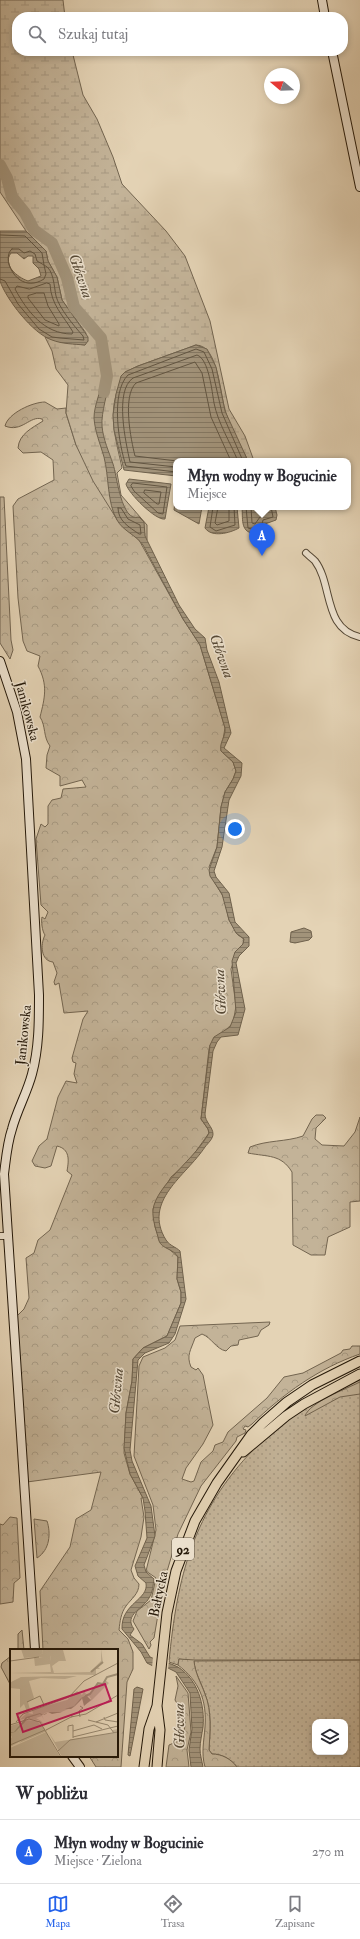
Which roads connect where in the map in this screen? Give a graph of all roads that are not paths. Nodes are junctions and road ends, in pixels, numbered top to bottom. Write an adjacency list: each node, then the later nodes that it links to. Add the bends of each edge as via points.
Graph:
1 (322, 0): 2 (street)
2 (324, 12)
3 (333, 56): 4 (street)
4 (360, 187)
5 (306, 553): 6 (street, via 320,570 337,621 344,632)
6 (360, 637)
7 (0, 661): 8 (street, Janikowska, via 17,712 26,759 39,995 39,1032 35,1061 6,1151)
8 (4, 1236): 12 (street, Janikowska)
9 (360, 1361): 11 (main road, Bałtycka / 92, via 326,1377 287,1402 251,1435)
10 (360, 1374): 11 (main road, Bałtycka / 92, via 304,1404)
11 (238, 1455): 13 (main road, Bałtycka / 92, via 210,1494 185,1545 170,1595)
12 (35, 1649)
13 (157, 1706): 16 (main road, Bałtycka / 92, via 149,1729); 17 (main road, Bałtycka / 92, via 160,1730)
14 (73, 1757): 15 (street)
15 (80, 1767)
16 (144, 1767)
17 (157, 1767)

